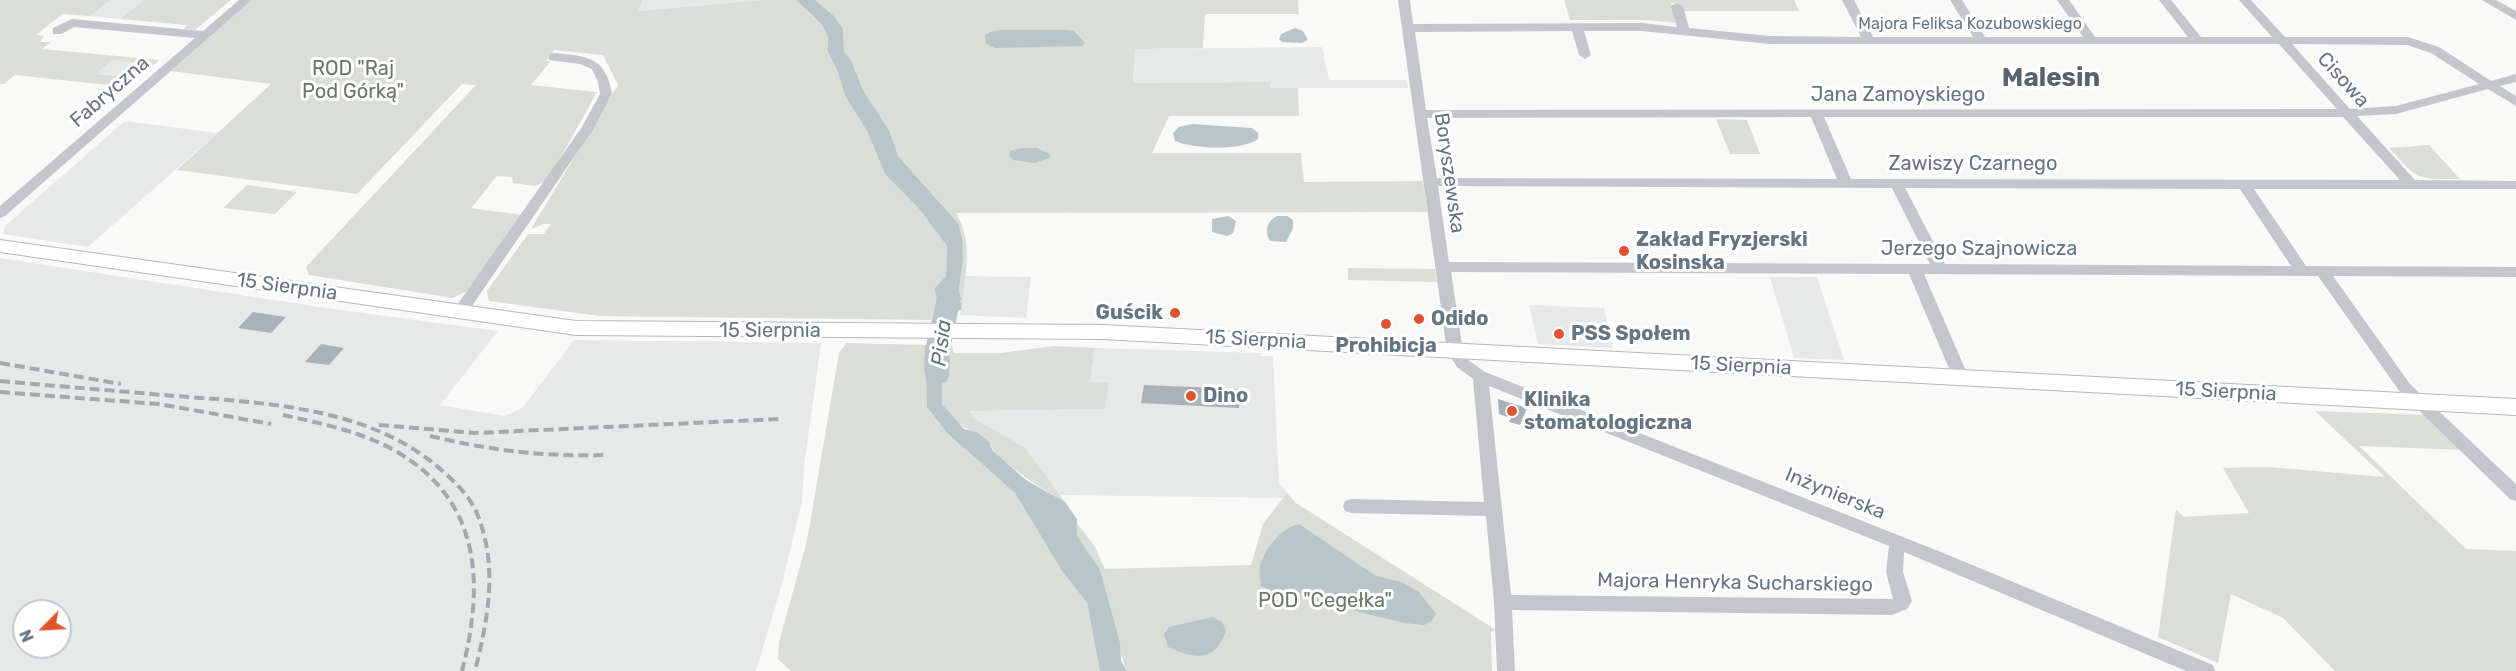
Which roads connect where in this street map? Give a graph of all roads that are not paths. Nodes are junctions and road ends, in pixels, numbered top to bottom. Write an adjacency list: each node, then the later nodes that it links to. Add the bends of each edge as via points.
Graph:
1 (246, 0): 15 (street, Fabryczna)
2 (1404, 0): 12 (street, Boryszewska)
3 (1848, 0): 20 (street)
4 (1956, 0): 16 (street)
5 (2063, 0): 17 (street)
6 (2165, 0): 18 (street)
7 (2245, 0): 19 (street, Cisowa)
8 (2488, 0): 10 (street)
9 (1677, 6): 14 (street)
10 (2516, 16)
11 (1577, 27): 12 (street, Majora Feliksa Kozubowskiego); 14 (street, Majora Feliksa Kozubowskiego); 21 (street)
12 (1408, 28): 27 (street, Boryszewska)
13 (57, 31): 15 (street, via 72,23)
14 (1684, 31): 20 (street, Majora Feliksa Kozubowskiego, via 1770,40)
15 (206, 34): 35 (street, Fabryczna)
16 (1981, 40): 17 (street, Majora Feliksa Kozubowskiego); 20 (street, Majora Feliksa Kozubowskiego)
17 (2091, 40): 18 (street, Majora Feliksa Kozubowskiego)
18 (2197, 40): 19 (street, Majora Feliksa Kozubowskiego)
19 (2281, 40): 24 (street, Majora Feliksa Kozubowskiego, via 2416,42); 26 (street, Cisowa)
20 (1869, 41)
21 (1585, 55)
22 (553, 57): 43 (street, via 593,63 599,68 606,94 588,128)
23 (2516, 78): 24 (street, Jana Zamoyskiego)
24 (2490, 85): 25 (street, Majora Feliksa Kozubowskiego); 26 (street, Jana Zamoyskiego, via 2396,110)
25 (2516, 102)
26 (2346, 113): 28 (street, Jana Zamoyskiego); 33 (street, Cisowa)
27 (1421, 114): 28 (street, Jana Zamoyskiego); 29 (street, Boryszewska)
28 (1816, 114): 30 (street)
29 (1430, 182): 30 (street, Zawiszy Czarnego); 37 (street, Boryszewska)
30 (1846, 183): 31 (street, Zawiszy Czarnego)
31 (1896, 183): 32 (street, Zawiszy Czarnego); 39 (street)
32 (2244, 184): 33 (street, Zawiszy Czarnego); 40 (street)
33 (2412, 185): 34 (street, Zawiszy Czarnego)
34 (2516, 185)
35 (0, 213)
36 (0, 246): 43 (main road, 15 Sierpnia)
37 (1443, 267): 38 (street, Jerzego Szajnowicza); 44 (street, Boryszewska)
38 (1914, 268): 39 (street, Jerzego Szajnowicza); 46 (street)
39 (1940, 269): 40 (street, Jerzego Szajnowicza)
40 (2301, 270): 41 (street, Jerzego Szajnowicza)
41 (2322, 271): 42 (street, Jerzego Szajnowicza); 47 (street)
42 (2516, 272)
43 (460, 312): 44 (main road, 15 Sierpnia, via 576,328 1137,333)
44 (1455, 351): 45 (street, Inżynierska, via 1462,363); 46 (main road, 15 Sierpnia)
45 (1480, 376): 51 (street); 52 (street, Inżynierska)
46 (1961, 378): 47 (main road, 15 Sierpnia)
47 (2417, 402): 48 (main road, 15 Sierpnia); 49 (street)
48 (2516, 407)
49 (2516, 494)
50 (1351, 506): 51 (street)
51 (1494, 509): 53 (street)
52 (1898, 542): 53 (street, Majora Henryka Sucharskiego, via 1893,573 1903,601 1892,607); 55 (street, Inżynierska)
53 (1503, 602): 54 (street)
54 (1506, 671)
55 (2206, 671)

